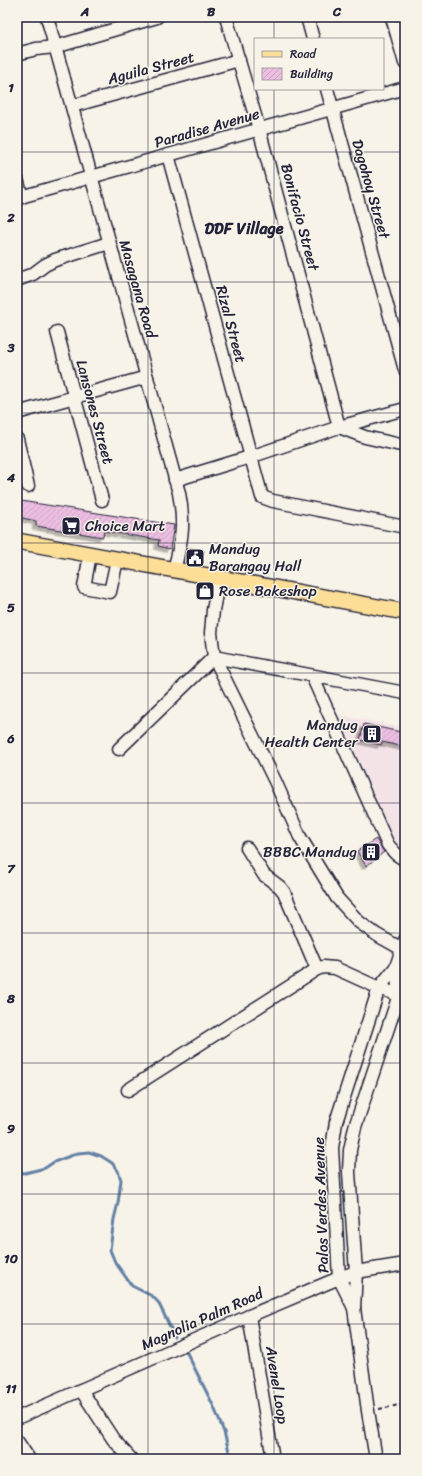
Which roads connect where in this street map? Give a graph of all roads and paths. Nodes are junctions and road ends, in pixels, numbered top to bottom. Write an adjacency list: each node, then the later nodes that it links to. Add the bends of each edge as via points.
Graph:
1 (47, 17): 8 (street, Masagana Road)
2 (157, 17): 8 (street)
3 (226, 17): 10 (street, Bonifacio Street)
4 (307, 17): 7 (street)
5 (405, 17): 6 (street)
6 (392, 19): 11 (street)
7 (313, 38)
8 (55, 46): 9 (street); 14 (street, Masagana Road)
9 (17, 54)
10 (239, 60): 14 (street, Aguila Street); 16 (street, Bonifacio Street)
11 (405, 63)
12 (405, 88): 15 (street, Paradise Avenue)
13 (327, 90): 15 (street, Dagohoy Street)
14 (72, 106): 18 (street, Masagana Road)
15 (332, 108): 16 (street, Paradise Avenue); 24 (street, Dagohoy Street)
16 (259, 129): 17 (street, Paradise Avenue); 29 (street, Bonifacio Street)
17 (168, 155): 18 (street, Paradise Avenue); 32 (street, Rizal Street)
18 (91, 177): 20 (street, Paradise Avenue); 21 (street, Masagana Road)
19 (17, 179): 20 (street)
20 (19, 198)
21 (109, 243): 22 (street, via 55,260 34,274); 25 (street, Masagana Road)
22 (17, 280)
23 (57, 332): 26 (street, Lansones Street)
24 (405, 370)
25 (147, 377): 26 (street); 33 (street, Masagana Road)
26 (75, 397): 28 (street); 35 (street, Lansones Street)
27 (405, 409): 29 (street)
28 (17, 413)
29 (339, 427): 31 (street, via 364,437); 32 (street)
30 (17, 439): 34 (street)
31 (405, 446)
32 (250, 458): 33 (street); 36 (street, Rizal Street, via 260,493 266,499)
33 (175, 480): 40 (street, Masagana Road, via 183,521)
34 (28, 486)
35 (102, 500)
36 (405, 527)
37 (17, 541): 38 (main road)
38 (90, 555): 39 (main road); 39 (street, via 84,587 110,592)
39 (117, 560): 40 (main road)
40 (174, 570): 41 (main road)
41 (219, 579): 42 (main road); 43 (street, via 211,633)
42 (405, 612)
43 (214, 657): 44 (street); 46 (street); 49 (street, via 300,837 337,898 359,922 377,935)
44 (312, 676): 45 (street); 48 (street, via 388,845)
45 (405, 693)
46 (119, 749)
47 (247, 848): 51 (street, via 264,874 284,892)
48 (405, 860)
49 (403, 944): 50 (street, Palos Verdes Avenue)
50 (396, 967): 52 (street, Palos Verdes Avenue); 53 (street, Palos Verdes Avenue)
51 (317, 969): 52 (street, via 335,968); 56 (street)
52 (379, 988): 53 (street); 54 (street, Palos Verdes Avenue)
53 (402, 996): 55 (street, Palos Verdes Avenue)
54 (363, 1038): 55 (street); 59 (street, Palos Verdes Avenue, via 336,1122 332,1148)
55 (382, 1044): 58 (street, Palos Verdes Avenue, via 350,1150 349,1172)
56 (128, 1090)
57 (405, 1264): 58 (street, Magnolia Palm Road)
58 (356, 1272): 59 (street, Magnolia Palm Road); 60 (street, Palos Verdes Avenue)
59 (339, 1278): 60 (street, Palos Verdes Avenue); 61 (street, Magnolia Palm Road)
60 (354, 1308): 64 (street, Palos Verdes Avenue)
61 (249, 1316): 62 (street, Magnolia Palm Road); 69 (street, Avenel Loop)
62 (81, 1390): 65 (street, Magnolia Palm Road); 68 (street, via 113,1439)
63 (405, 1404): 64 (path)
64 (368, 1410): 70 (street, Palos Verdes Avenue)
65 (17, 1418)
66 (17, 1441): 67 (street)
67 (29, 1459)
68 (131, 1459)
69 (273, 1459)
70 (376, 1459)

